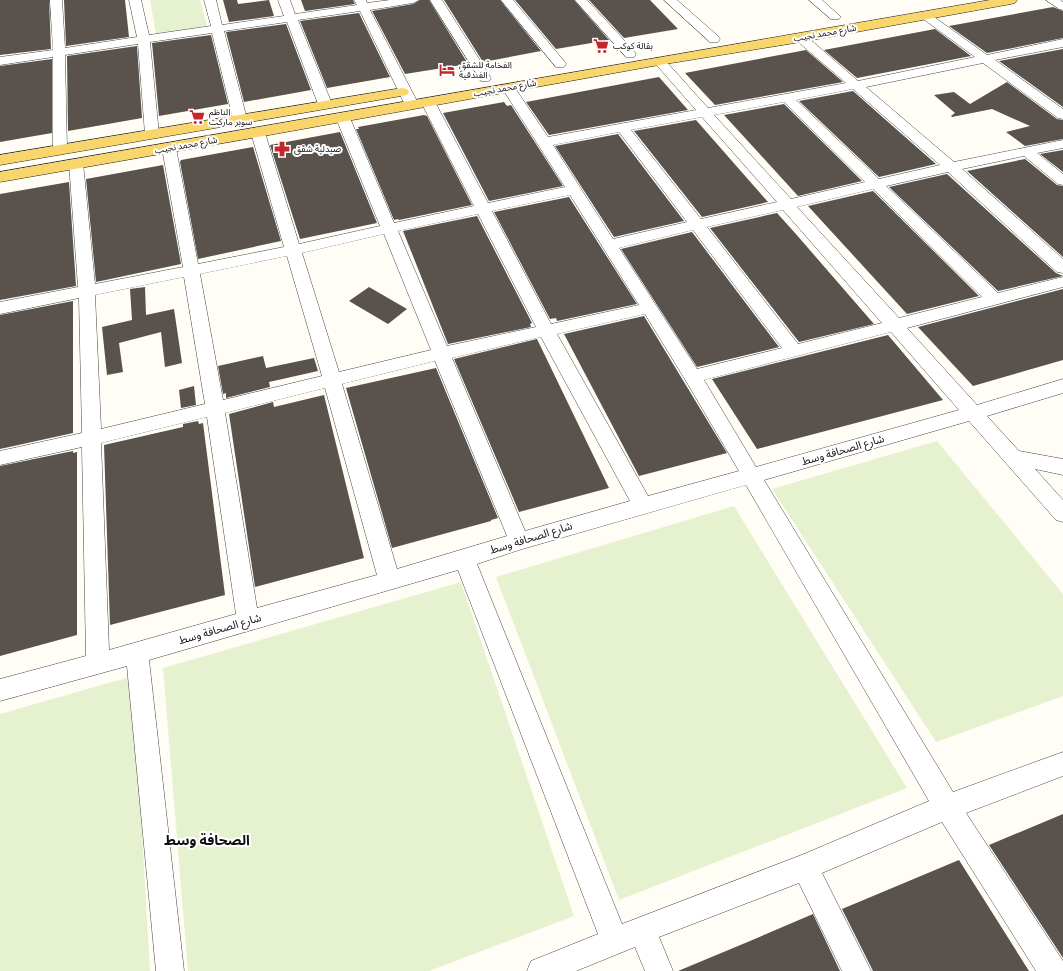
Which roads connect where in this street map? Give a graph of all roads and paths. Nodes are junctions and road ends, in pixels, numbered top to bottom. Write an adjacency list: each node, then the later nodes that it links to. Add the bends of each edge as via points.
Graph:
1 (56, 0): 27 (street)
2 (135, 0): 24 (street)
3 (210, 0): 20 (street)
4 (284, 0): 18 (street)
5 (413, 0): 13 (street)
6 (436, 0): 37 (street)
7 (507, 0): 35 (street)
8 (581, 0): 28 (street)
9 (670, 0): 23 (street)
10 (815, 0): 17 (street)
11 (1011, 0): 16 (main road, شارع محمد نجيب)
12 (1052, 0): 14 (street)
13 (362, 4): 18 (street); 41 (street)
14 (1063, 7)
15 (850, 14): 17 (main road, شارع محمد نجيب)
16 (926, 16): 22 (main road, شارع محمد نجيب); 31 (street)
17 (834, 17): 19 (main road, شارع محمد نجيب)
18 (290, 18): 20 (street); 44 (street)
19 (819, 19)
20 (218, 29): 24 (street); 48 (street)
21 (729, 36): 23 (main road)
22 (801, 38): 33 (main road, شارع محمد نجيب); 40 (street)
23 (714, 39): 28 (main road)
24 (144, 40): 27 (street); 51 (street)
25 (1063, 43): 26 (street)
26 (1048, 46): 29 (street); 31 (street)
27 (59, 52): 32 (street); 55 (street)
28 (630, 54): 30 (main road)
29 (1063, 56)
30 (599, 58)
31 (985, 58): 40 (street); 46 (street)
32 (0, 61)
33 (659, 61): 39 (main road, شارع محمد نجيب); 45 (street)
34 (575, 62): 35 (main road, شارع محمد نجيب)
35 (560, 64): 36 (main road, شارع محمد نجيب)
36 (545, 67)
37 (484, 78): 38 (main road, شارع محمد نجيب); 39 (main road, شارع محمد نجيب)
38 (470, 80)
39 (504, 81): 43 (main road, شارع محمد نجيب); 52 (street)
40 (856, 84): 42 (street); 59 (street)
41 (404, 91): 43 (main road, شارع محمد نجيب); 44 (main road, شارع محمد نجيب)
42 (786, 96): 45 (street); 62 (street)
43 (420, 99): 47 (main road, شارع محمد نجيب); 65 (street)
44 (325, 104): 48 (main road, شارع محمد نجيب)
45 (704, 112): 49 (street); 64 (street)
46 (1063, 114)
47 (343, 118): 50 (main road, شارع محمد نجيب); 67 (street)
48 (240, 119): 51 (main road, شارع محمد نجيب)
49 (622, 127): 52 (street); 66 (street)
50 (258, 133): 54 (main road, شارع محمد نجيب); 69 (street)
51 (152, 134): 55 (main road, شارع محمد نجيب)
52 (544, 142): 63 (street)
53 (1063, 144): 56 (street)
54 (169, 148): 58 (main road, شارع محمد نجيب); 71 (street)
55 (60, 150): 57 (main road, شارع محمد نجيب)
56 (1027, 152): 59 (street); 61 (street)
57 (0, 160)
58 (76, 164): 60 (main road, شارع محمد نجيب); 73 (street)
59 (951, 167): 62 (street); 70 (street)
60 (0, 177)
61 (1063, 181)
62 (876, 184): 64 (street); 74 (street)
63 (574, 190): 65 (street); 68 (street)
64 (787, 204): 66 (street); 77 (street)
65 (483, 209): 67 (street); 78 (street)
66 (697, 225): 68 (street); 79 (street)
67 (390, 228): 69 (street); 80 (street)
68 (609, 245): 76 (street)
69 (294, 250): 71 (street); 82 (street)
70 (1063, 268)
71 (193, 270): 73 (street); 84 (street)
72 (1063, 282): 74 (street)
73 (87, 291): 75 (street); 86 (street)
74 (994, 299): 77 (street)
75 (0, 308)
76 (648, 308): 78 (street); 81 (street)
77 (894, 325): 79 (street); 85 (street)
78 (546, 330): 80 (street); 91 (street)
79 (794, 351): 81 (street)
80 (440, 354): 82 (street); 93 (street)
81 (693, 377): 90 (street)
82 (332, 379): 84 (street); 95 (street)
83 (1063, 386): 85 (street, شارع الصحافة وسط)
84 (216, 407): 86 (street); 96 (street)
85 (974, 413): 88 (street); 90 (street, شارع الصحافة وسط)
86 (92, 438): 87 (street); 98 (street)
87 (0, 458)
88 (1014, 458): 89 (street); 92 (street)
89 (1063, 467)
90 (751, 476): 91 (street, شارع الصحافة وسط); 101 (street)
91 (643, 506): 93 (street, شارع الصحافة وسط)
92 (1063, 514)
93 (519, 541): 94 (street, شارع الصحافة وسط)
94 (464, 559): 95 (street, شارع الصحافة وسط); 104 (street)
95 (389, 580): 96 (street, شارع الصحافة وسط)
96 (248, 621): 97 (street, شارع الصحافة وسط)
97 (137, 653): 98 (street, شارع الصحافة وسط); 105 (street)
98 (98, 664): 99 (street, شارع الصحافة وسط)
99 (0, 690)
100 (1063, 764): 101 (street)
101 (947, 807): 102 (street); 109 (street)
102 (805, 867): 103 (street); 108 (street)
103 (642, 930): 104 (street); 107 (street)
104 (615, 941): 106 (street)
105 (170, 971)
106 (541, 971)
107 (659, 971)
108 (857, 971)
109 (1053, 971)

